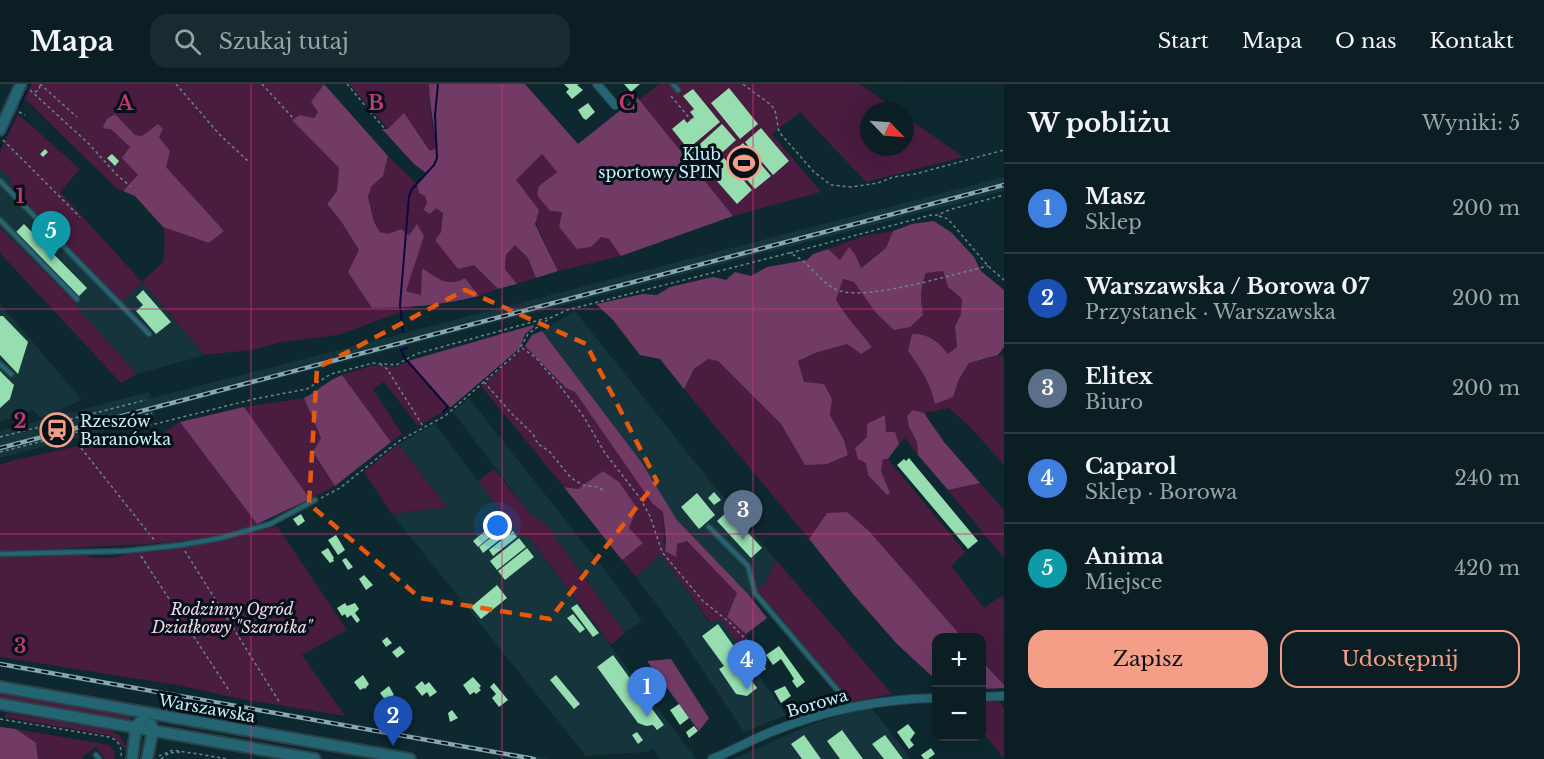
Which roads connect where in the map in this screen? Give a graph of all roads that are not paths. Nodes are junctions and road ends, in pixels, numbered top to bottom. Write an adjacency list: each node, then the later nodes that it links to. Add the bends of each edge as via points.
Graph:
1 (597, 84): 5 (street)
2 (673, 84): 4 (lane)
3 (24, 86): 6 (main road)
4 (678, 90)
5 (615, 105)
6 (3, 116): 7 (main road)
7 (0, 130)
8 (0, 181): 11 (lane)
9 (0, 220): 10 (lane)
10 (77, 299)
11 (149, 334)
12 (0, 364): 13 (lane)
13 (11, 374)
14 (315, 500): 16 (lane, via 270,524 181,545)
15 (709, 527): 22 (lane, via 748,566 755,593)
16 (0, 554)
17 (0, 687): 23 (main road, Warszawska)
18 (1004, 696): 19 (street)
19 (986, 697)
20 (932, 698): 22 (street, Borowa, via 891,699)
21 (0, 704): 24 (main road, Warszawska)
22 (851, 707): 30 (street, Borowa, via 802,720)
23 (147, 713): 24 (main road); 25 (main road); 29 (main road, Warszawska)
24 (136, 727): 25 (main road, Warszawska); 27 (main road)
25 (153, 730): 26 (main road); 28 (main road, Warszawska)
26 (156, 758)
27 (132, 759)
28 (315, 759)
29 (410, 759)
30 (712, 759)

